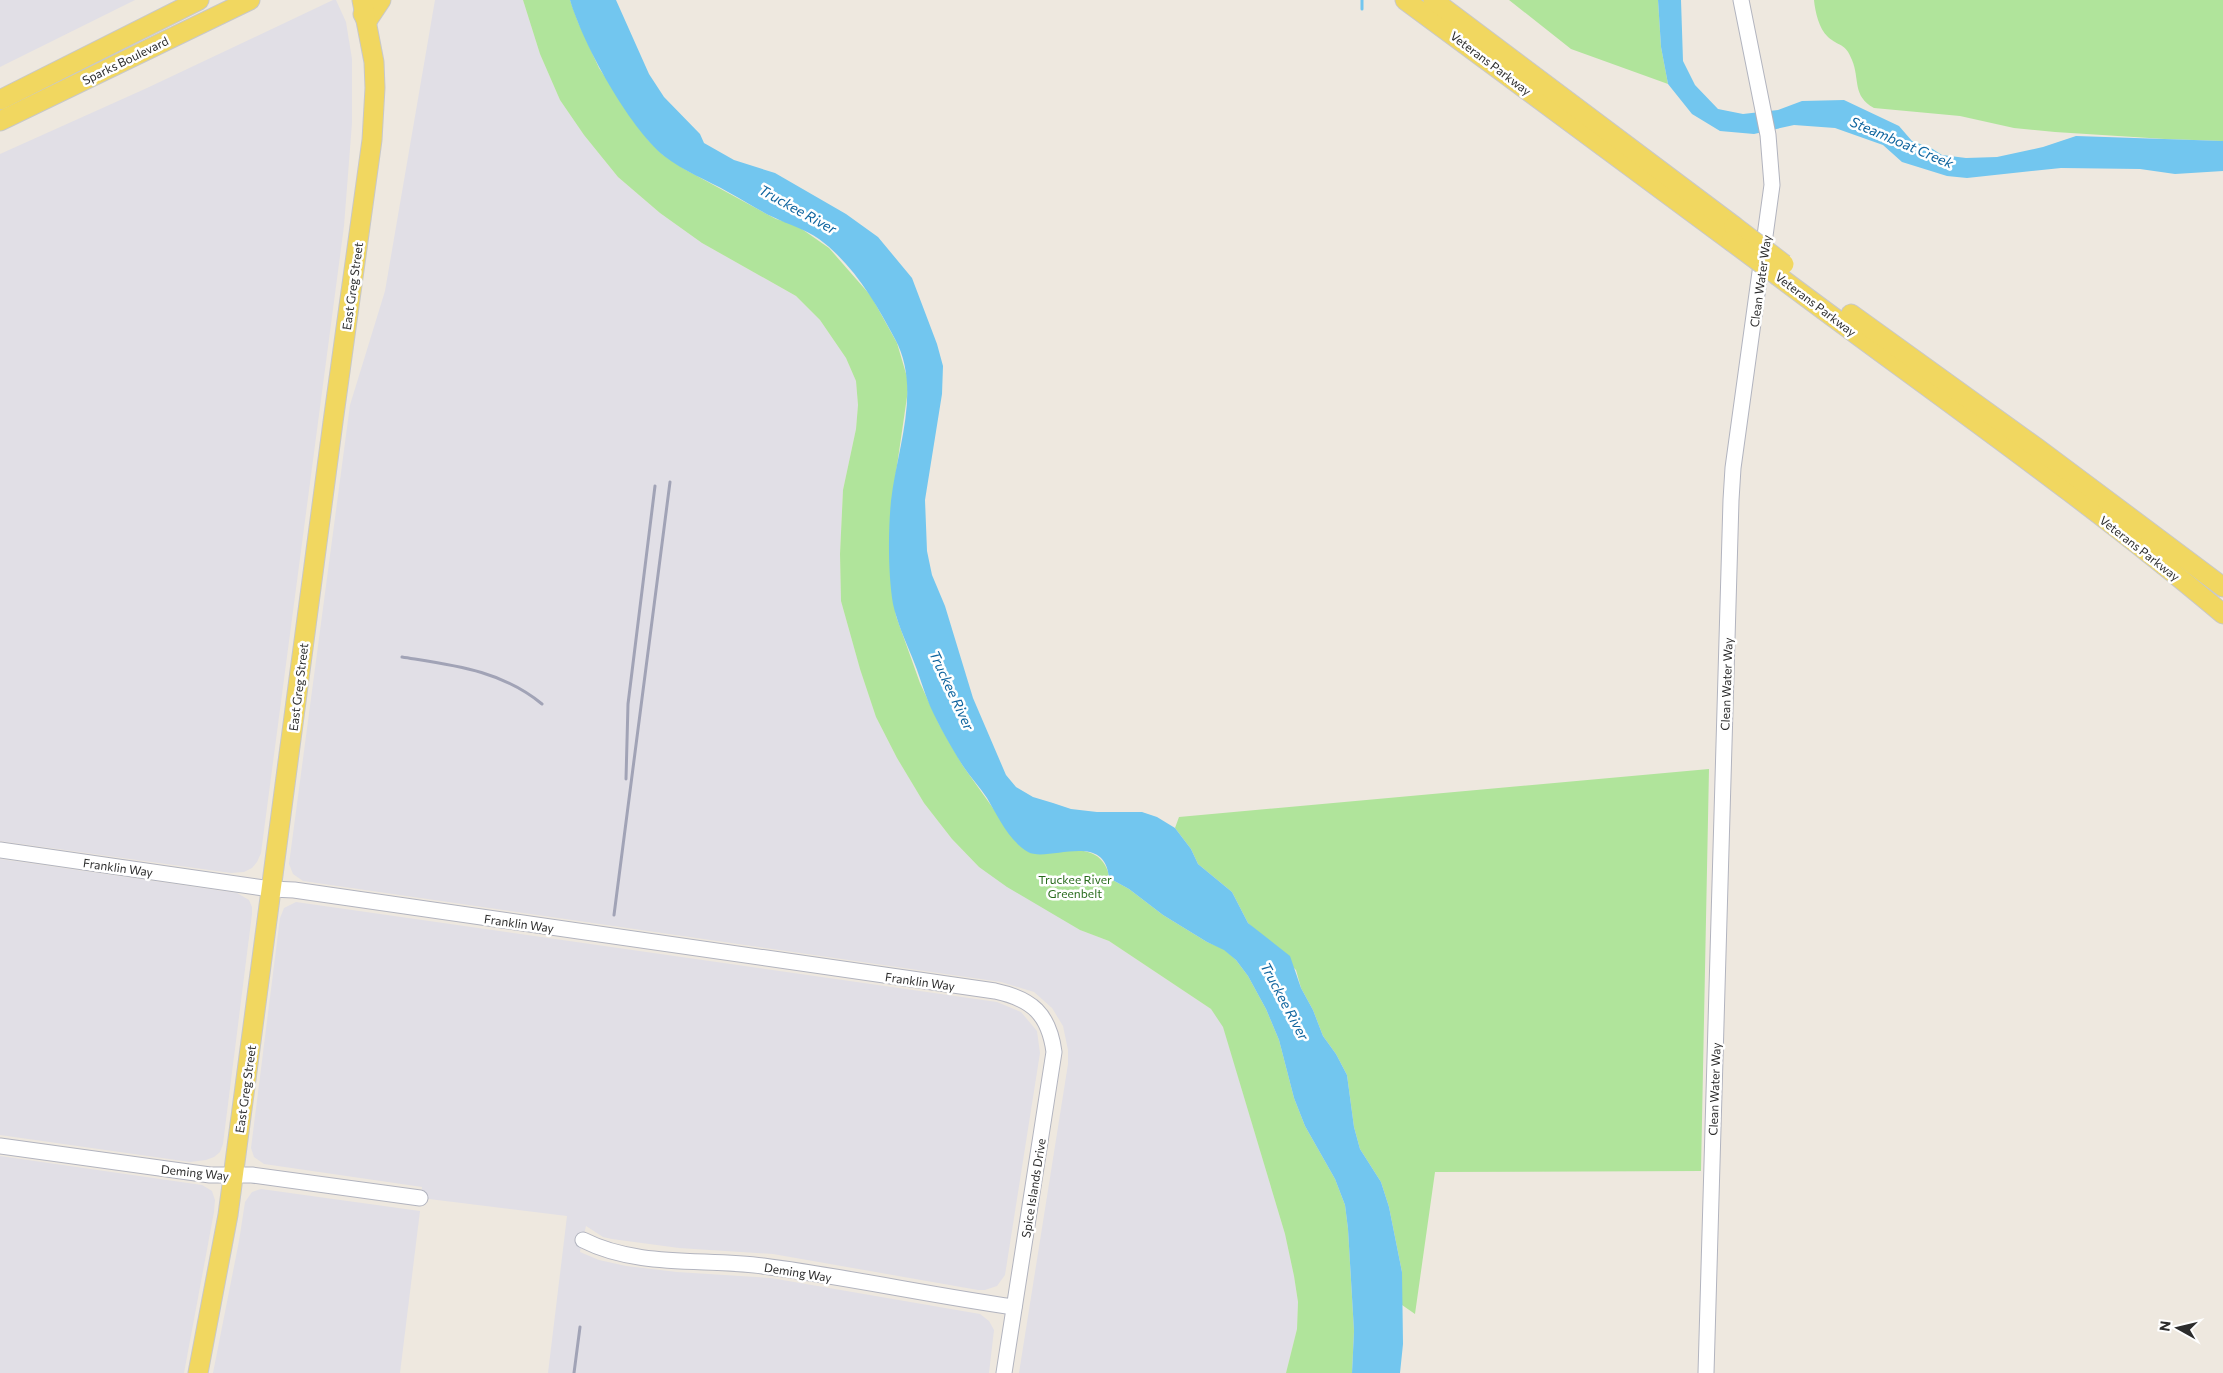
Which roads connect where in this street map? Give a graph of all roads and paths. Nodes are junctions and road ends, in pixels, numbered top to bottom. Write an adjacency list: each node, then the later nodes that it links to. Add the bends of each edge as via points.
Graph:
1 (199, 0): 10 (main road, Sparks Boulevard)
2 (250, 0): 11 (main road, Sparks Boulevard)
3 (355, 0): 9 (main road)
4 (362, 0): 9 (main road, East Greg Street)
5 (381, 0): 9 (main road)
6 (1405, 0): 12 (main road, Veterans Parkway)
7 (1433, 0): 12 (main road, Veterans Parkway)
8 (1741, 0): 26 (street, Clean Water Way, via 1772,166 1771,202 1738,429 1731,500)
9 (367, 21): 17 (main road, East Greg Street, via 374,62 372,140)
10 (0, 100)
11 (0, 121)
12 (1732, 234): 13 (main road, Veterans Parkway, bridge)
13 (1781, 270): 14 (main road, Veterans Parkway, via 2045,454); 15 (main road, Veterans Parkway)
14 (2223, 587)
15 (2223, 614)
16 (0, 850): 17 (street, Franklin Way)
17 (271, 889): 18 (street, Franklin Way, via 995,991 1022,999); 20 (main road, East Greg Street)
18 (1035, 1008): 23 (street, Spice Islands Drive, via 1048,1026 1054,1052)
19 (0, 1146): 20 (street, Deming Way)
20 (233, 1176): 21 (street, Deming Way, via 252,1175); 24 (main road, East Greg Street, via 221,1258)
21 (420, 1198)
22 (583, 1240): 23 (street, Deming Way, via 602,1249 633,1255 767,1266)
23 (1014, 1307): 25 (street, Spice Islands Drive)
24 (198, 1373)
25 (1004, 1373)
26 (1706, 1373)

